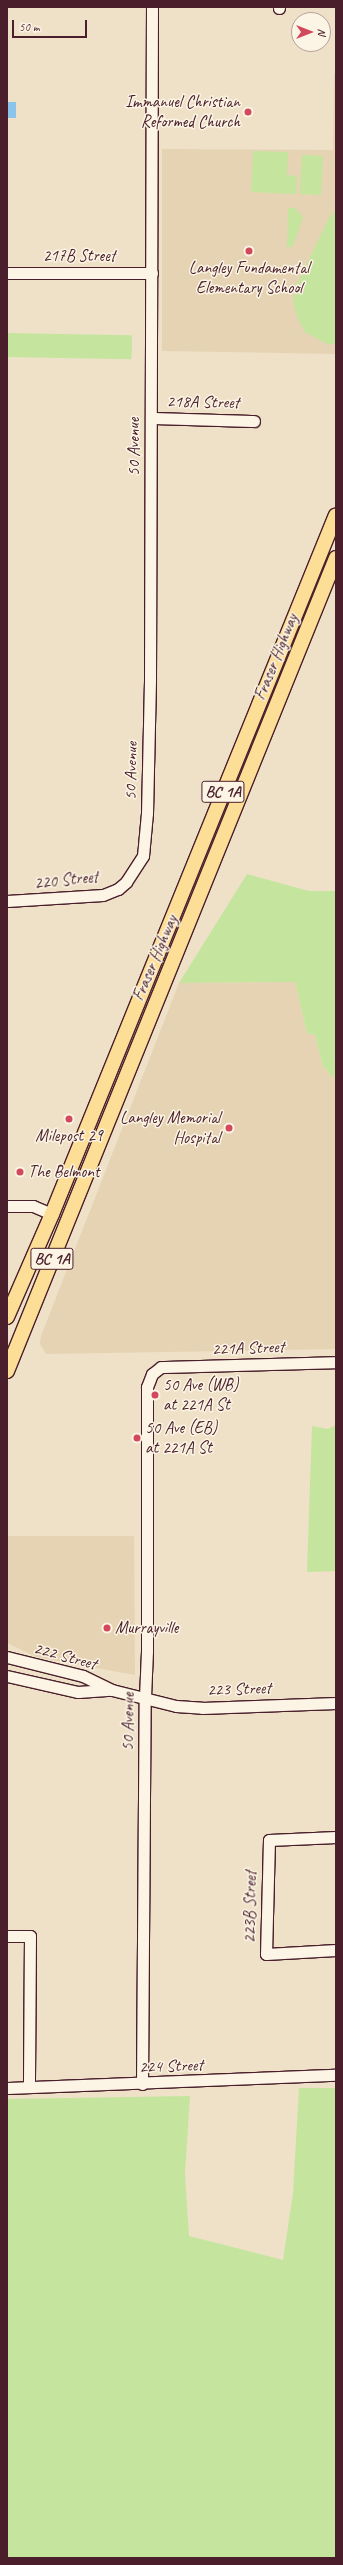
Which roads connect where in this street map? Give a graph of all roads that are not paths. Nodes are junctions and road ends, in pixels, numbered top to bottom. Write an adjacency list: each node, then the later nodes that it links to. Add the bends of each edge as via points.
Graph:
1 (152, 7): 3 (street, 50 Avenue)
2 (7, 273): 3 (street, 217B Street)
3 (152, 273): 4 (street, 50 Avenue)
4 (151, 418): 5 (street, 218A Street); 8 (street, 50 Avenue, via 147,813 143,856)
5 (254, 421)
6 (336, 515): 11 (main road, Fraser Highway / BC 1A)
7 (336, 558): 15 (main road, Fraser Highway / BC 1A)
8 (126, 882): 9 (street, 220 Street, via 118,889 103,895)
9 (7, 902)
10 (7, 1206): 11 (street, via 33,1206)
11 (52, 1214): 12 (main road, Fraser Highway / BC 1A)
12 (7, 1317)
13 (336, 1362): 14 (street, 221A Street)
14 (161, 1367): 19 (street, 50 Avenue, via 152,1374 147,1387)
15 (7, 1371)
16 (7, 1657): 18 (street, 222 Street, via 83,1676)
17 (7, 1676): 18 (street, 222 Street, via 78,1692)
18 (112, 1690): 19 (street, 222 Street)
19 (145, 1697): 20 (street, 223 Street, via 176,1706 202,1708); 25 (street, 50 Avenue)
20 (336, 1703)
21 (336, 1837): 23 (street, 223B Street, via 269,1840 266,1954)
22 (7, 1936): 26 (street, via 30,1936)
23 (336, 1950)
24 (336, 2075): 25 (street, 224 Street)
25 (142, 2084): 26 (street, 224 Street)
26 (29, 2087): 27 (street, 224 Street)
27 (7, 2088)

